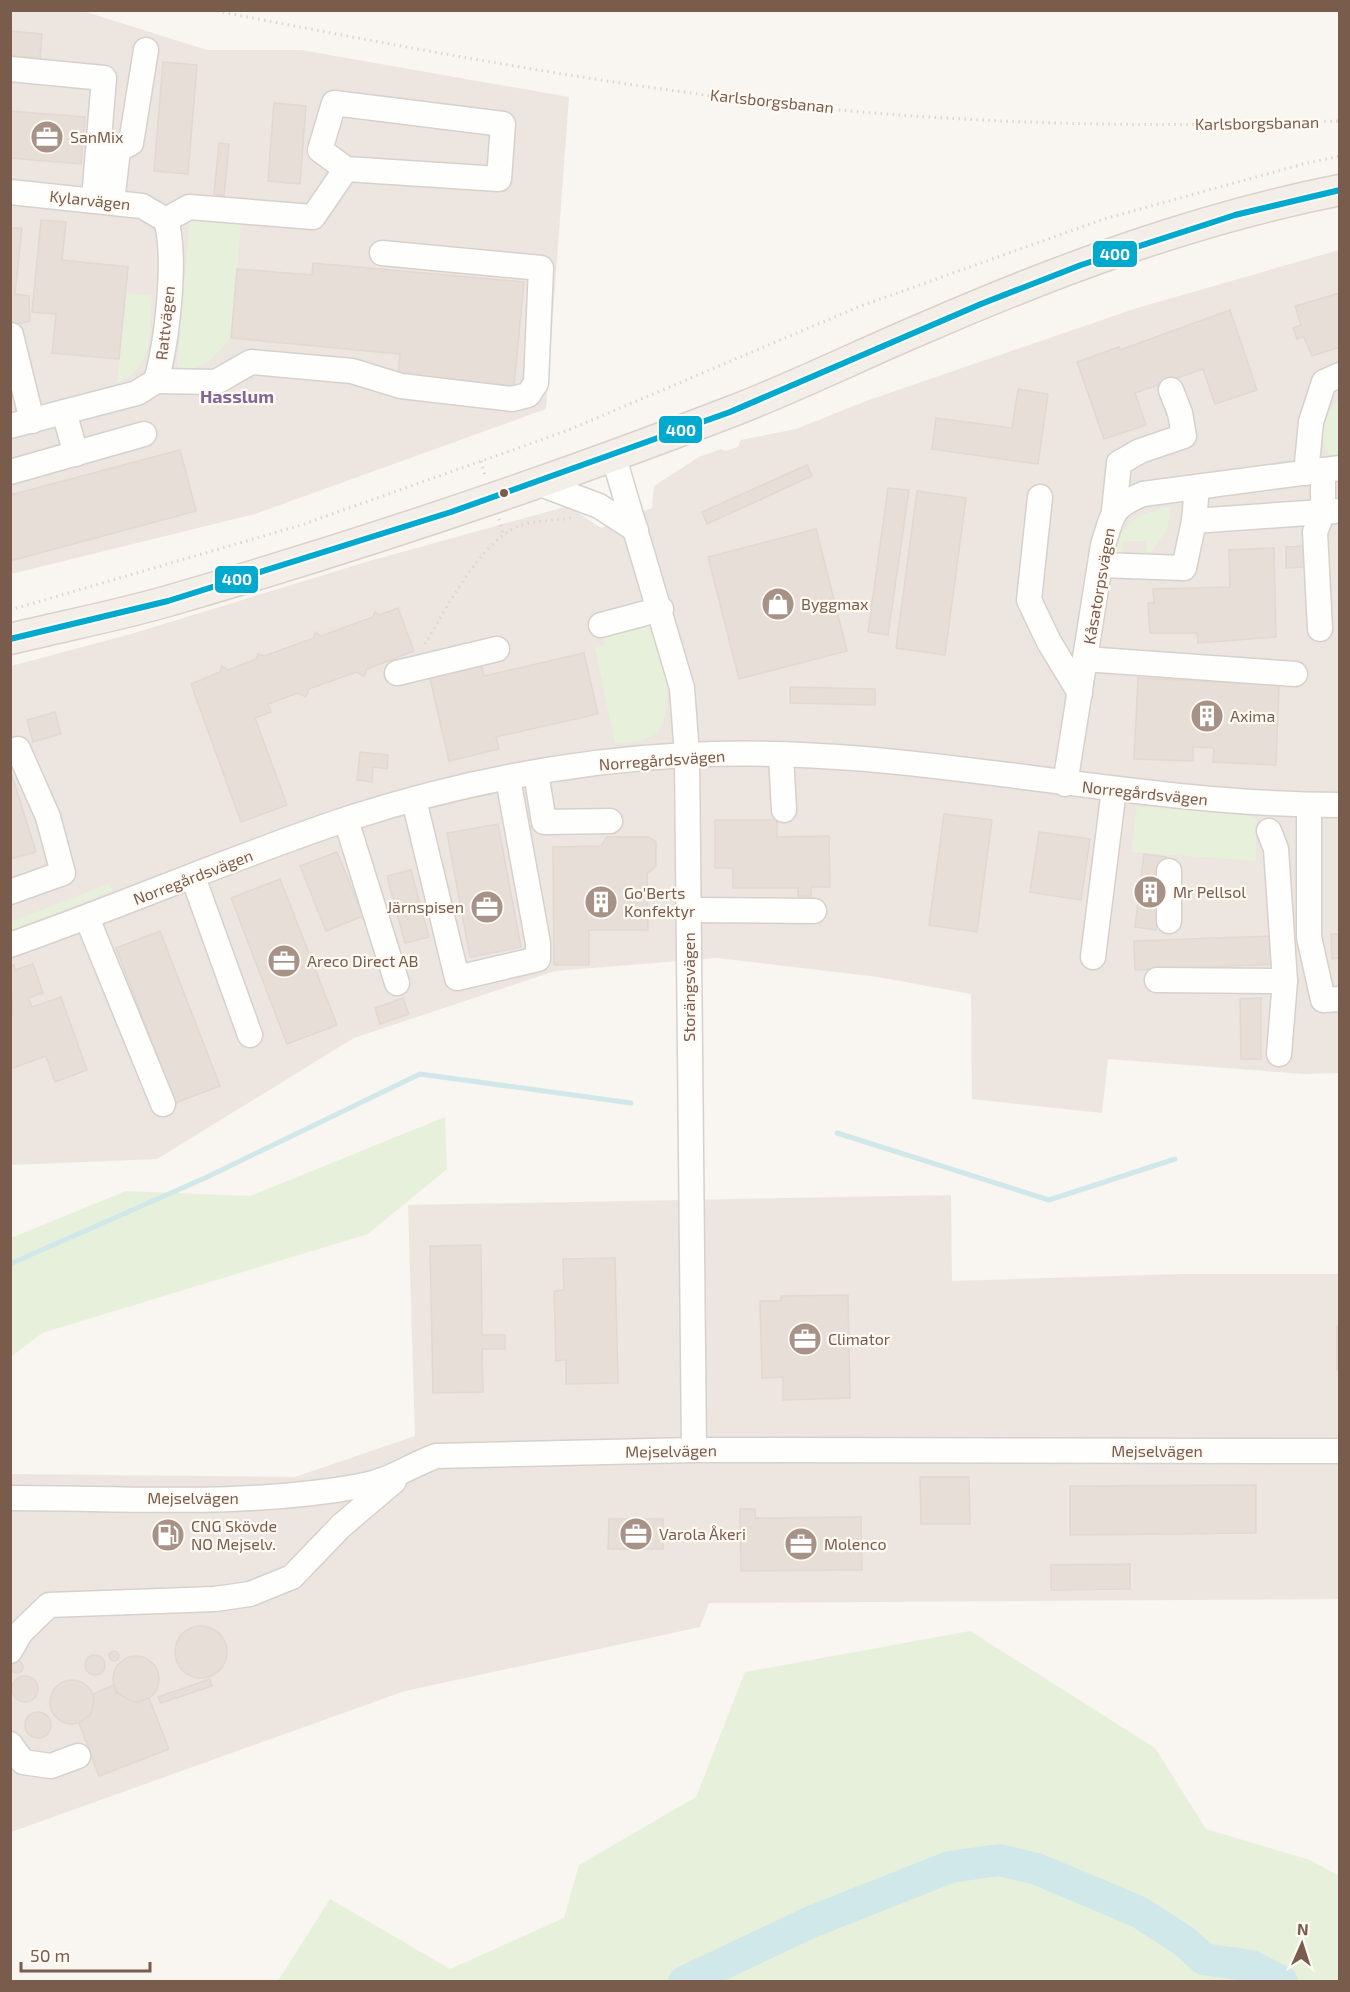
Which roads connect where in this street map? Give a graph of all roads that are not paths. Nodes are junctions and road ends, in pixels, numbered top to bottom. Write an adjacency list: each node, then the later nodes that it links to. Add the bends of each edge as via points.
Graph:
1 (146, 50): 6 (street, via 131,143 118,150)
2 (10, 69): 6 (street, via 104,78)
3 (346, 169): 3 (street, via 499,179 503,124 334,103 320,150); 7 (street, via 313,217 189,207)
4 (1340, 190): 17 (main road, via 1160,237 1046,277 734,411)
5 (10, 192): 6 (street, Kylarvägen)
6 (103, 200): 7 (street, Kylarvägen, via 142,206)
7 (166, 220): 11 (street, Rattvägen, via 171,260 162,360)
8 (382, 253): 11 (street, via 541,267 536,383 528,395 512,399 412,387 352,371 250,362 216,382)
9 (11, 335): 14 (street)
10 (1340, 375): 18 (street, via 1324,382 1311,422)
11 (156, 381): 13 (street, Rattvägen, via 137,393)
12 (1171, 390): 23 (street, via 1184,436 1140,451 1119,463)
13 (64, 412): 14 (street, Rattvägen); 16 (street)
14 (21, 424)
15 (144, 434): 16 (street)
16 (76, 454): 19 (street)
17 (614, 458): 20 (main road); 26 (street, Storängsvägen)
18 (1323, 470): 21 (street, Kåsatorpsvägen); 24 (street)
19 (10, 472)
20 (538, 483): 26 (street, via 598,506); 31 (main road, via 166,602)
21 (1197, 487): 23 (street, Kåsatorpsvägen, via 1143,494); 25 (street)
22 (1040, 497): 36 (street, via 1029,600)
23 (1114, 511): 27 (street, Kåsatorpsvägen)
24 (1331, 511): 25 (street); 30 (street, via 1315,532)
25 (1194, 521): 27 (street, via 1184,568)
26 (636, 530): 28 (street, Storängsvägen)
27 (1101, 565): 33 (street, Kåsatorpsvägen)
28 (661, 609): 29 (street); 39 (street, Storängsvägen, via 682,688)
29 (601, 625)
30 (1320, 629)
31 (10, 639)
32 (497, 649): 34 (street)
33 (1085, 659): 35 (street); 36 (street, Kåsatorpsvägen)
34 (405, 670)
35 (1295, 674)
36 (1080, 693): 42 (street, Kåsatorpsvägen)
37 (10, 752): 54 (street, via 18,749 48,817 63,873)
38 (781, 754): 39 (street, Norregårdsvägen); 42 (street, Norregårdsvägen, via 877,759); 48 (street)
39 (687, 755): 40 (street, Norregårdsvägen); 55 (street, Storängsvägen)
40 (536, 773): 41 (street, Norregårdsvägen); 50 (street, via 544,822)
41 (507, 779): 44 (street, Norregårdsvägen); 44 (street, via 538,959 457,978)
42 (1065, 784): 43 (street, Norregårdsvägen)
43 (1114, 789): 45 (street, Norregårdsvägen); 61 (street)
44 (414, 800): 49 (street, Norregårdsvägen)
45 (1267, 803): 46 (street, Norregårdsvägen); 51 (street)
46 (1309, 805): 47 (street, Norregårdsvägen); 65 (street, via 1309,937 1323,1000)
47 (1340, 805)
48 (784, 810)
49 (346, 820): 53 (street, Norregårdsvägen); 64 (street)
50 (610, 821)
51 (1269, 831): 58 (street, via 1263,849); 63 (street, via 1276,849)
52 (1168, 871): 59 (street)
53 (193, 877): 57 (street, Norregårdsvägen); 66 (street)
54 (10, 892)
55 (688, 910): 56 (street); 69 (street, Storängsvägen)
56 (814, 911)
57 (87, 918): 60 (street, Norregårdsvägen); 68 (street)
58 (1265, 918)
59 (1169, 921)
60 (10, 945)
61 (1093, 957)
62 (1157, 980): 63 (street)
63 (1284, 981): 67 (street)
64 (397, 983)
65 (1340, 999)
66 (250, 1035)
67 (1279, 1054)
68 (163, 1104)
69 (694, 1450): 70 (street, Mejselvägen); 71 (street, Mejselvägen, via 436,1456)
70 (1340, 1451)
71 (402, 1474): 72 (street, Mejselvägen, via 361,1486 260,1498); 73 (street, via 340,1526 292,1577 250,1594 215,1599 49,1605 21,1632)
72 (10, 1498)
73 (10, 1651)
74 (10, 1744): 75 (street, via 23,1762 51,1766)
75 (78, 1756)

